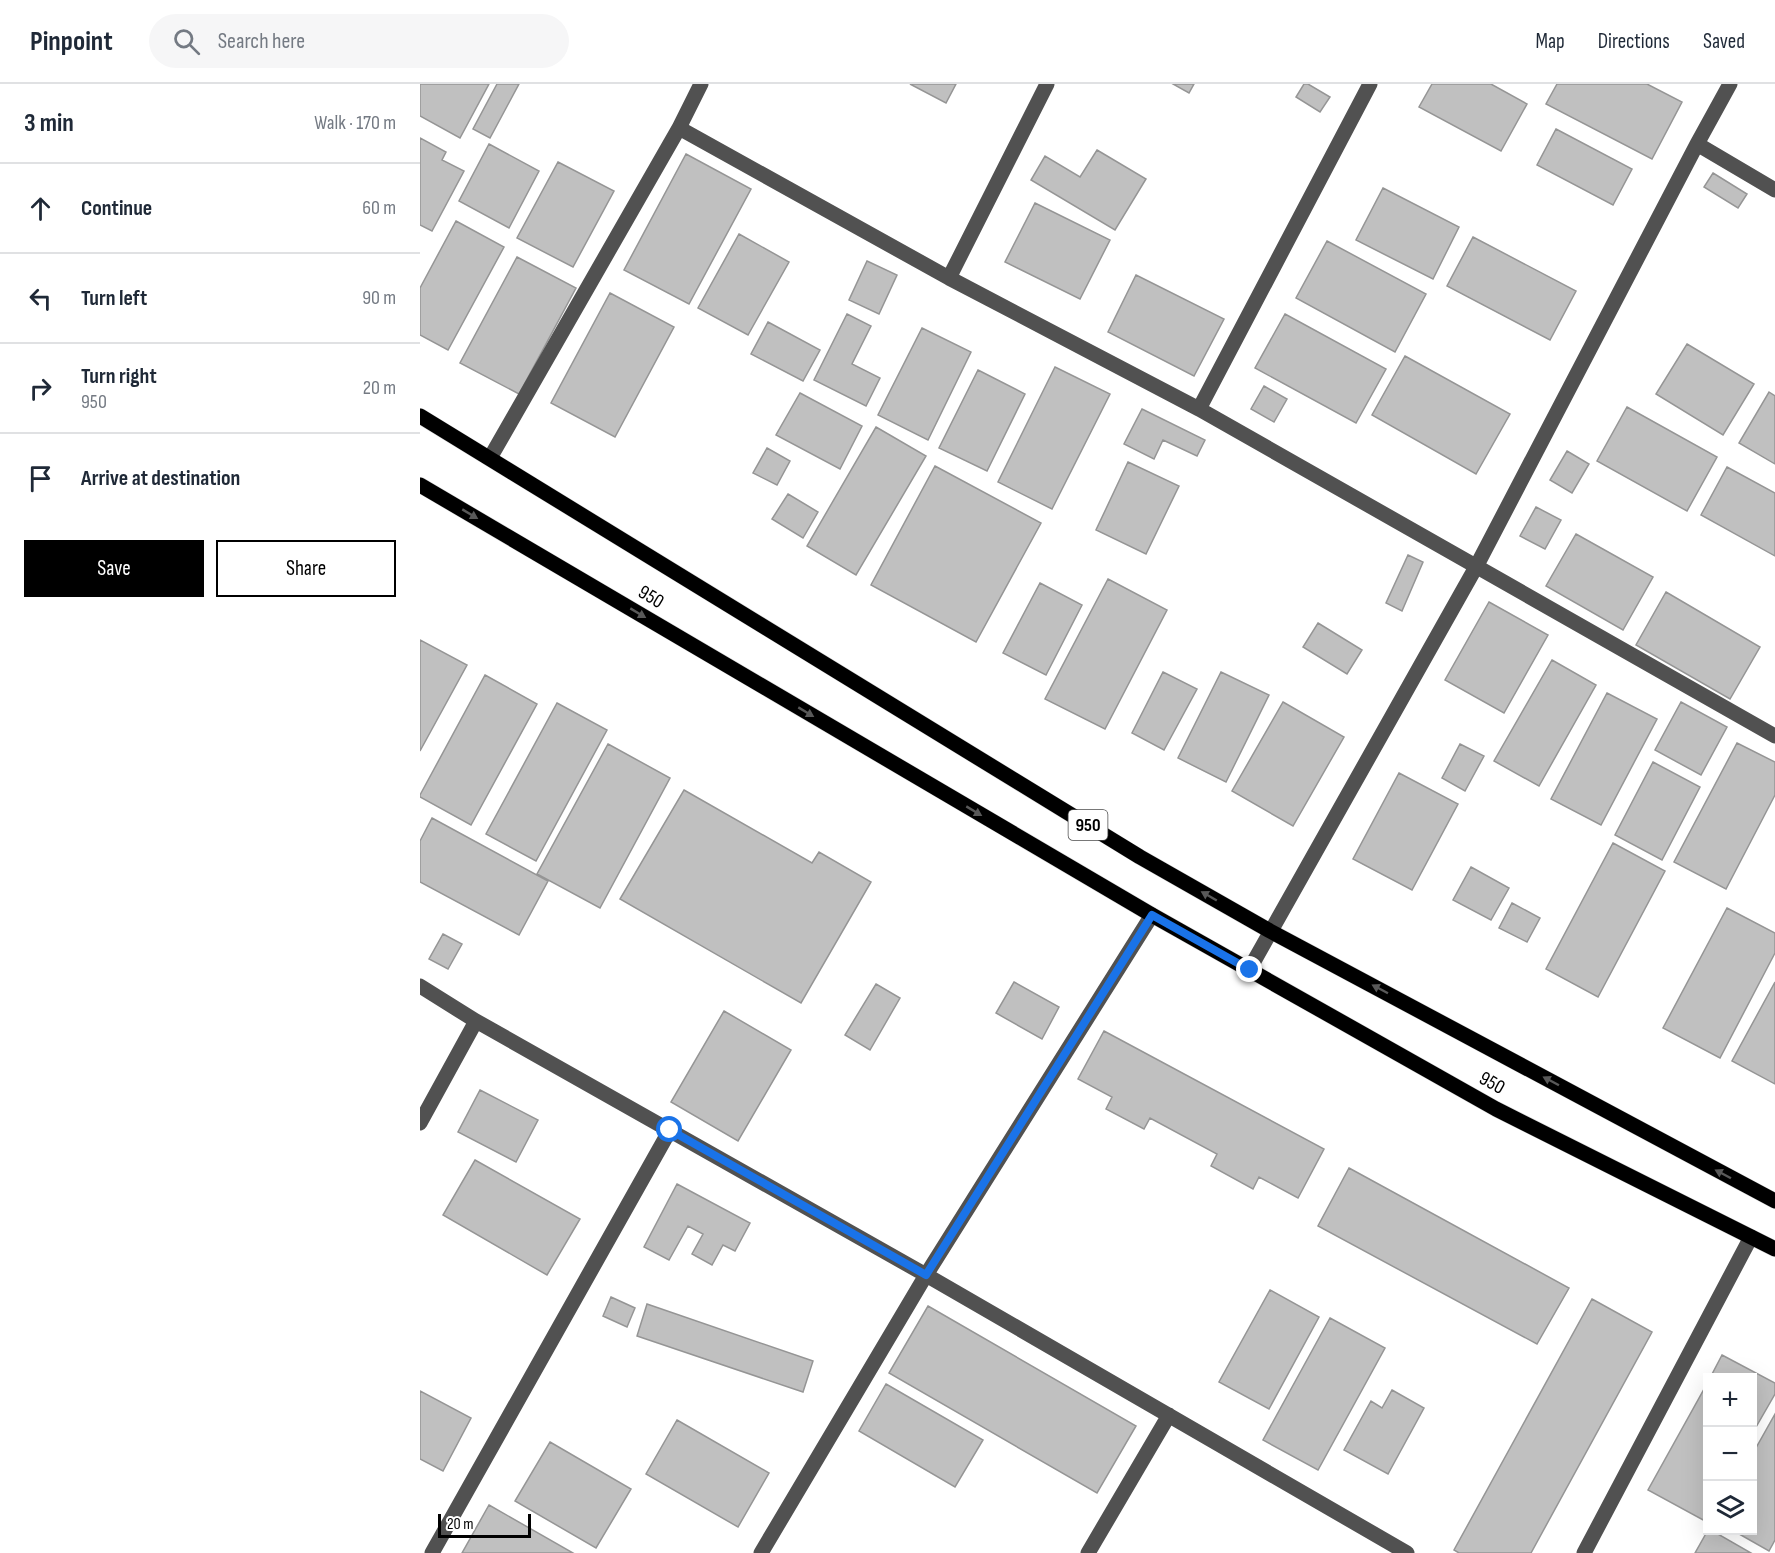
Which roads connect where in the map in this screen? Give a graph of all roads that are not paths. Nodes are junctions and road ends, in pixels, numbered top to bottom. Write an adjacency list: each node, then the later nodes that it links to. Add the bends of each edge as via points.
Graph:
1 (701, 84): 5 (street)
2 (1047, 84): 8 (street)
3 (1370, 84): 9 (street)
4 (1730, 84): 6 (street)
5 (679, 128): 8 (street); 11 (street)
6 (1697, 144): 7 (street); 13 (street)
7 (1775, 190)
8 (949, 278): 9 (street)
9 (1199, 409): 13 (street)
10 (420, 416): 11 (main road, 950)
11 (490, 458): 16 (main road, 950, one-way to 11, via 1140,857)
12 (420, 485): 15 (main road, 950 / 950, one-way to 15)
13 (1476, 567): 14 (street); 16 (street)
14 (1775, 736)
15 (1152, 915): 17 (main road, 950 / 950); 25 (street)
16 (1270, 931): 17 (street); 22 (main road, 950, one-way to 16)
17 (1250, 970): 23 (main road, 950 / 950, via 1496,1109)
18 (420, 986): 19 (street)
19 (476, 1021): 20 (street); 21 (street)
20 (420, 1123)
21 (670, 1130): 25 (street); 27 (street)
22 (1775, 1201)
23 (1751, 1237): 24 (main road, 950 / 950); 31 (street)
24 (1775, 1249)
25 (926, 1275): 26 (street); 28 (street)
26 (1168, 1415): 29 (street); 30 (street)
27 (432, 1553)
28 (761, 1553)
29 (1088, 1553)
30 (1407, 1553)
31 (1584, 1553)

